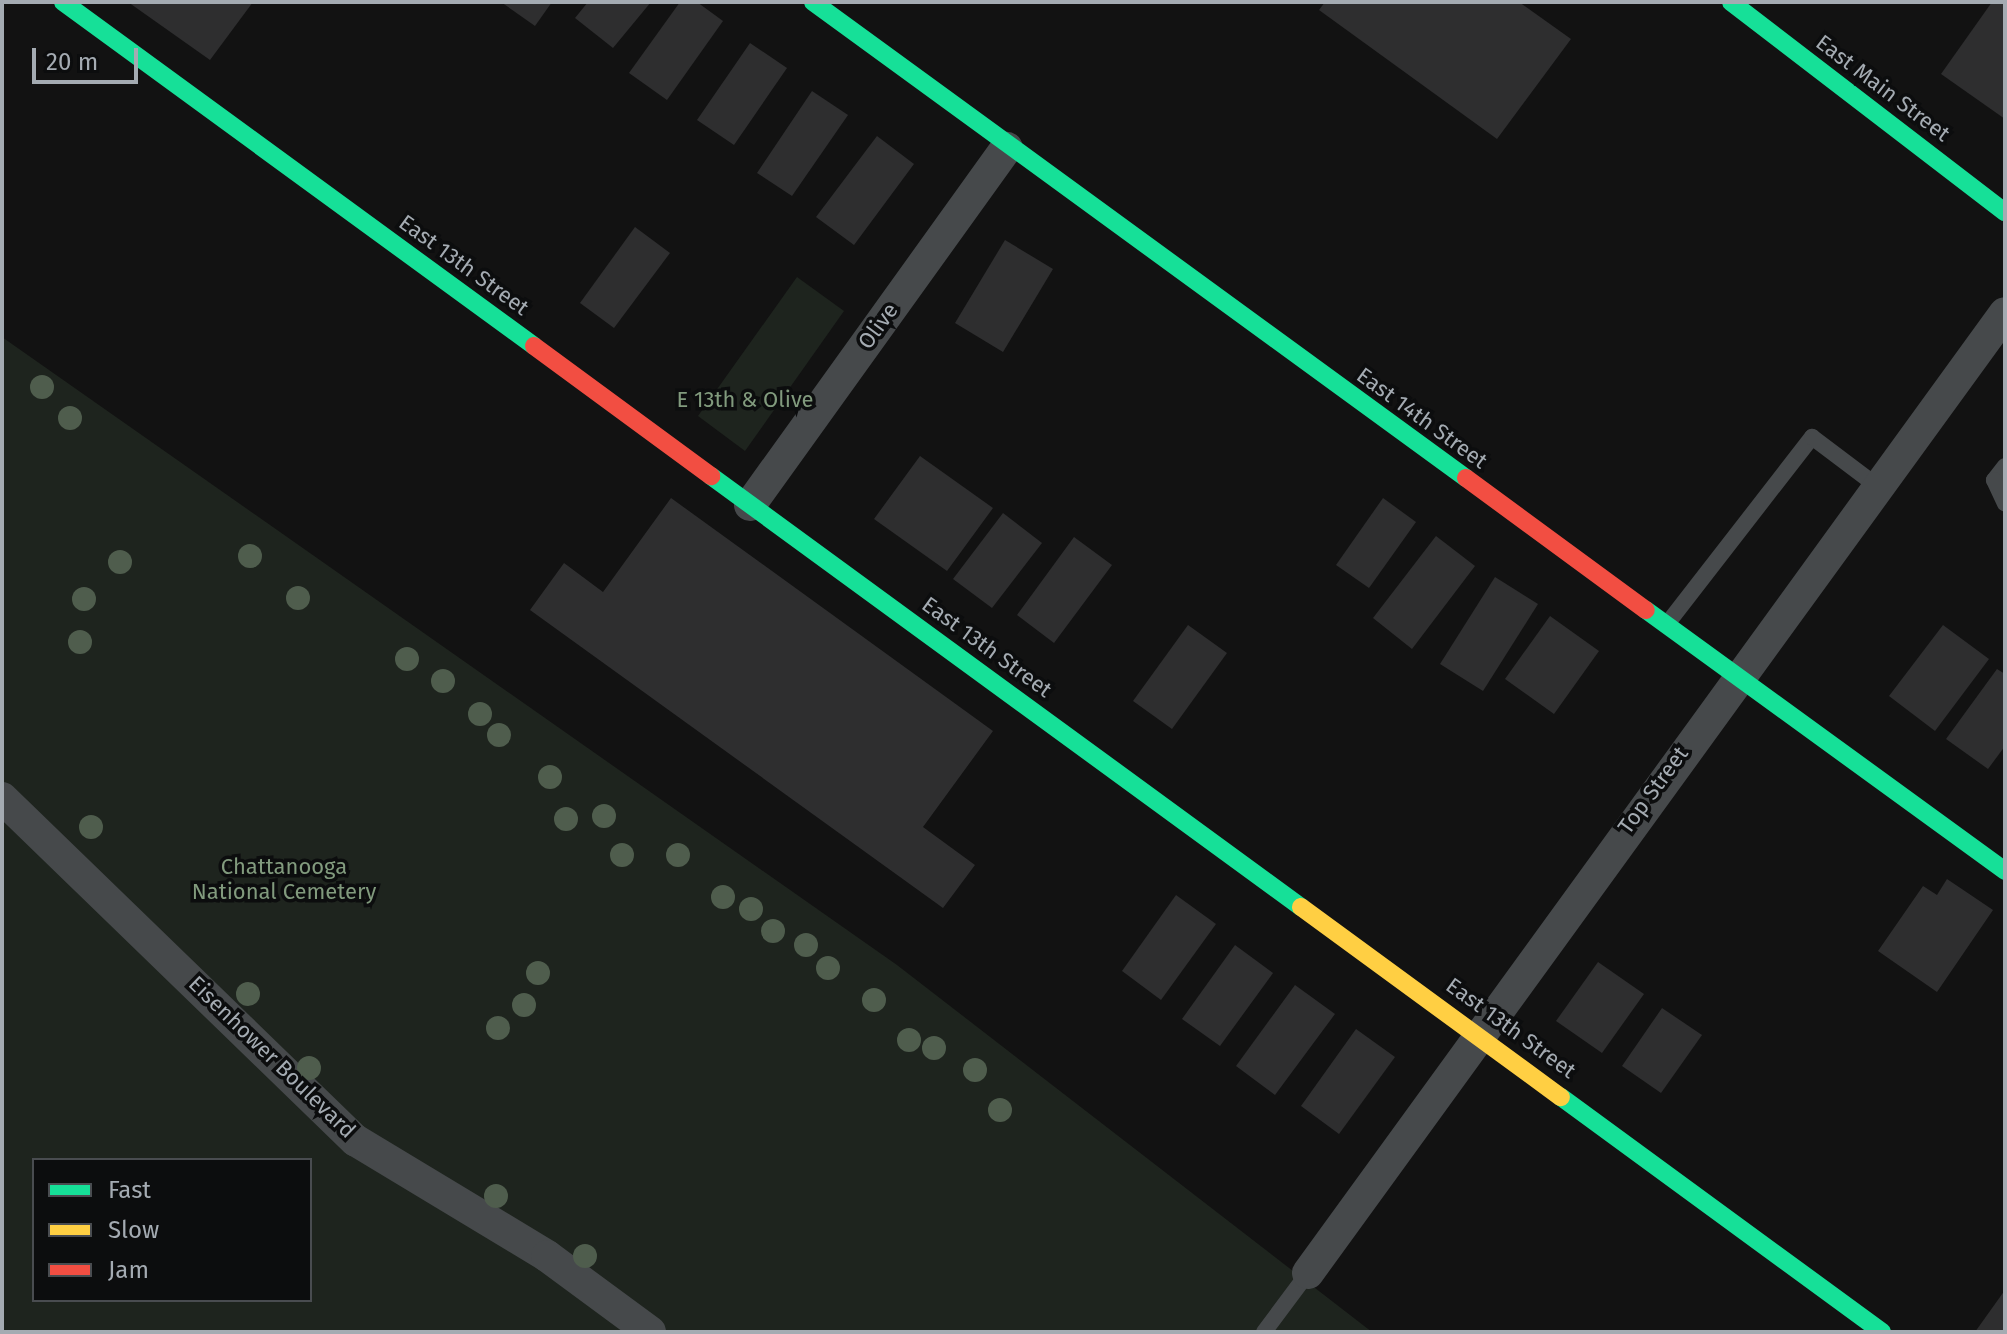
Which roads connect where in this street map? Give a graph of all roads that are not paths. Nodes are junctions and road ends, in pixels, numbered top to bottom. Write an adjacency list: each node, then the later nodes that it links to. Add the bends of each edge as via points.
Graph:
1 (63, 2): 10 (street, East 13th Street)
2 (813, 2): 4 (street, East 14th Street)
3 (1731, 2): 5 (street, East Main Street)
4 (1007, 148): 10 (street, Olive); 11 (street, East 14th Street)
5 (2005, 212)
6 (2005, 313): 8 (street, Top Street)
7 (2005, 466): 9 (lane, via 1994,480)
8 (1877, 486): 11 (lane, via 1812,437); 12 (street, Top Street)
9 (2005, 504)
10 (750, 505): 15 (street, East 13th Street)
11 (1667, 624): 12 (street, East 14th Street)
12 (1737, 673): 14 (street, East 14th Street); 15 (street, Top Street)
13 (2, 798): 17 (street, Eisenhower Boulevard, via 355,1140 547,1256)
14 (2005, 871)
15 (1476, 1032): 16 (street, Top Street); 19 (street, East 13th Street)
16 (1308, 1273): 18 (lane)
17 (650, 1332)
18 (1264, 1332)
19 (1882, 1332)

